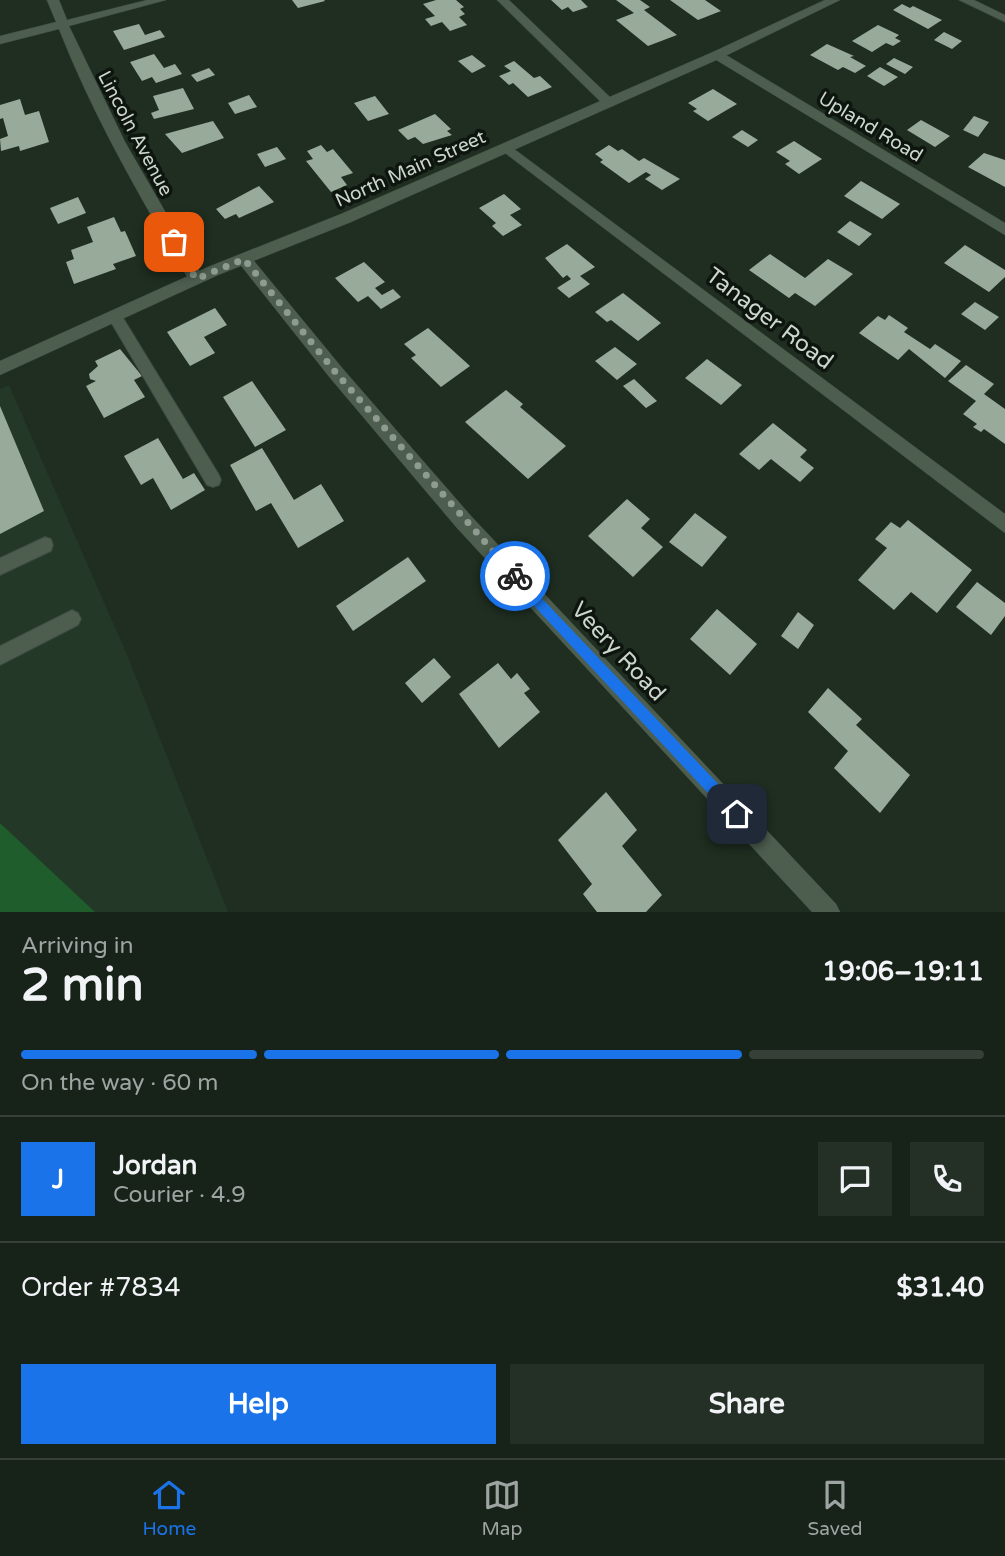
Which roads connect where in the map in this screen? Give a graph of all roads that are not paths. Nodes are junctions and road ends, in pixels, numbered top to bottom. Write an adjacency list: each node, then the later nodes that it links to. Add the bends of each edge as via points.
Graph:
1 (53, 0): 7 (street, Lincoln Avenue)
2 (160, 0): 7 (street)
3 (503, 0): 10 (street)
4 (834, 0): 9 (street, North Main Street)
5 (965, 0): 6 (street)
6 (1005, 19)
7 (62, 25): 8 (street); 14 (street, Lincoln Avenue, via 87,84)
8 (0, 40)
9 (717, 55): 10 (street, North Main Street); 12 (street, Upland Road)
10 (608, 103): 11 (street, North Main Street)
11 (506, 147): 13 (street, North Main Street); 18 (street, Tanager Road)
12 (1005, 230)
13 (244, 259): 14 (street, North Main Street); 23 (street, Veery Road, via 464,522)
14 (196, 279): 15 (street, North Main Street)
15 (115, 317): 16 (street, North Main Street); 17 (lane)
16 (0, 368)
17 (213, 480)
18 (1005, 525)
19 (45, 545): 20 (lane)
20 (0, 567)
21 (72, 619): 22 (lane)
22 (0, 656)
23 (828, 912)

